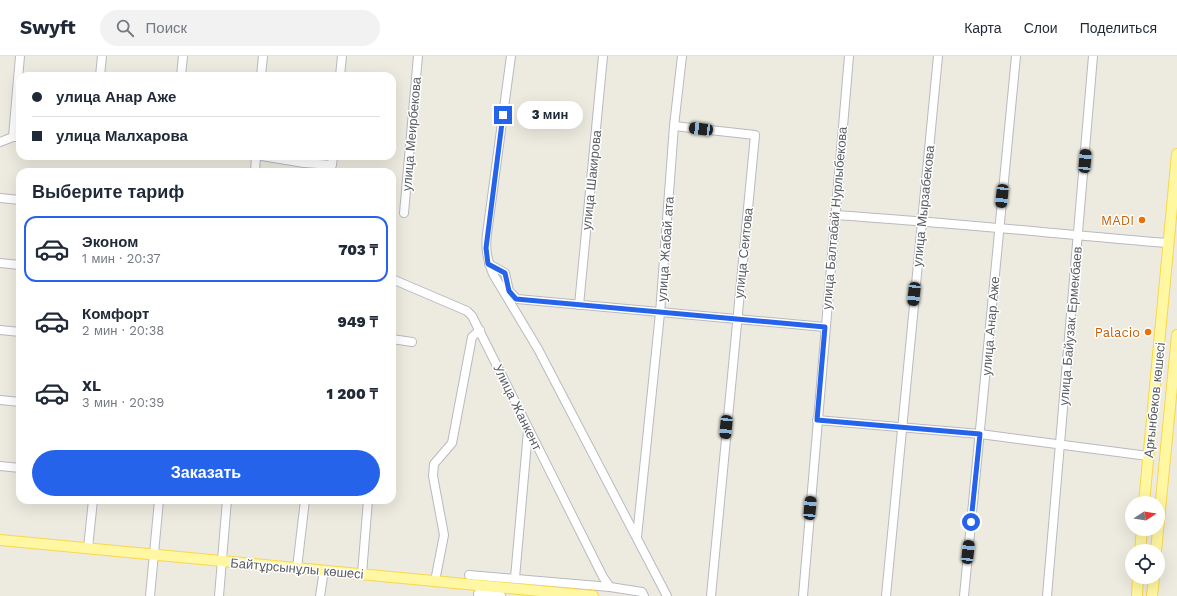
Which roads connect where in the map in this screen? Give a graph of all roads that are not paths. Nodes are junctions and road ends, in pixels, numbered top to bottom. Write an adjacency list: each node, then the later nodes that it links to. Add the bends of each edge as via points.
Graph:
1 (20, 56): 14 (street)
2 (102, 56): 15 (street)
3 (183, 56): 16 (street)
4 (263, 56): 17 (street)
5 (342, 56): 18 (street)
6 (418, 56): 27 (street, улица Меирбекова)
7 (511, 56): 34 (street, via 487,234)
8 (603, 56): 37 (street, улица Шакирова)
9 (682, 56): 19 (street, улица Жабай ата)
10 (848, 56): 28 (street, улица Балтабай Нурлыбекова)
11 (938, 56): 29 (street, улица Мырзабекова)
12 (1016, 56): 30 (street, улица Анар Аже)
13 (1094, 56): 31 (street, улица Байузак Ермекбаев)
14 (19, 72)
15 (100, 72)
16 (181, 72)
17 (261, 72)
18 (340, 72)
19 (674, 126): 38 (street, улица Жабай ата); 39 (street, улица Сеитова, via 754,135)
20 (16, 137): 21 (street)
21 (0, 142)
22 (1177, 154): 32 (main road, Арғынбеков көшесі)
23 (286, 160): 24 (street, via 332,165)
24 (333, 160)
25 (0, 198): 26 (street)
26 (16, 200)
27 (404, 212)
28 (834, 215): 29 (street); 40 (street, улица Балтабай Нурлыбекова)
29 (921, 220): 30 (street); 51 (street, улица Мырзабекова)
30 (999, 227): 31 (street); 53 (street, улица Анар Аже)
31 (1079, 236): 32 (street); 54 (street, улица Байузак Ермекбаев)
32 (1168, 243): 55 (main road, Арғынбеков көшесі)
33 (0, 263): 35 (street)
34 (488, 264): 37 (street, via 505,273 509,291 516,299); 64 (street, via 538,349)
35 (16, 265)
36 (396, 281): 42 (street, Улица Жанкент, via 467,310)
37 (579, 305): 38 (street)
38 (660, 313): 39 (street); 64 (street, улица Жабай ата)
39 (736, 320): 40 (street); 87 (street, улица Сеитова)
40 (825, 327): 50 (street, улица Балтабай Нурлыбекова)
41 (0, 330): 43 (street)
42 (480, 330): 52 (street, Улица Жанкент); 75 (street, via 472,338 452,443 433,467 444,535)
43 (16, 332)
44 (1177, 335): 47 (main road, Арғынбеков көшесі)
45 (396, 340): 46 (street)
46 (412, 342)
47 (1176, 358): 66 (main road, Арғынбеков көшесі)
48 (0, 400): 49 (street)
49 (16, 402)
50 (817, 420): 51 (street); 88 (street, улица Балтабай Нурлыбекова)
51 (901, 428): 53 (street); 89 (street, улица Мырзабекова)
52 (529, 430): 74 (street); 78 (street, Улица Жанкент)
53 (980, 434): 54 (street); 90 (street, улица Анар Аже)
54 (1059, 444): 55 (street); 91 (street, улица Байузак Ермекбаев)
55 (1148, 456): 58 (main road, Арғынбеков көшесі)
56 (0, 466): 57 (street)
57 (16, 468)
58 (1145, 496)
59 (93, 504): 67 (street)
60 (159, 504): 68 (street)
61 (227, 504): 69 (street)
62 (305, 504): 70 (street)
63 (368, 504): 72 (street)
64 (636, 538): 86 (street)
65 (0, 540): 67 (main road, Байтұрсынұлы көшесі)
66 (1157, 544)
67 (88, 548): 68 (main road, Байтұрсынұлы көшесі)
68 (154, 554): 69 (main road, Байтұрсынұлы көшесі); 80 (street)
69 (222, 561): 70 (main road, Байтұрсынұлы көшесі); 81 (street)
70 (297, 568): 71 (main road, Байтұрсынұлы көшесі)
71 (324, 570): 72 (main road, Байтұрсынұлы көшесі); 82 (street)
72 (362, 574): 75 (main road, Байтұрсынұлы көшесі)
73 (469, 575): 74 (street)
74 (515, 578): 78 (street)
75 (435, 581): 84 (main road, Байтұрсынұлы көшесі)
76 (1138, 584): 92 (main road)
77 (1153, 584): 93 (main road)
78 (610, 587): 85 (street, via 642,592)
79 (478, 594): 83 (street)
80 (150, 596)
81 (219, 596)
82 (320, 596)
83 (501, 596)
84 (593, 596)
85 (644, 596)
86 (667, 596)
87 (711, 596)
88 (803, 596)
89 (886, 596)
90 (964, 596)
91 (1047, 596)
92 (1137, 596)
93 (1152, 596)

